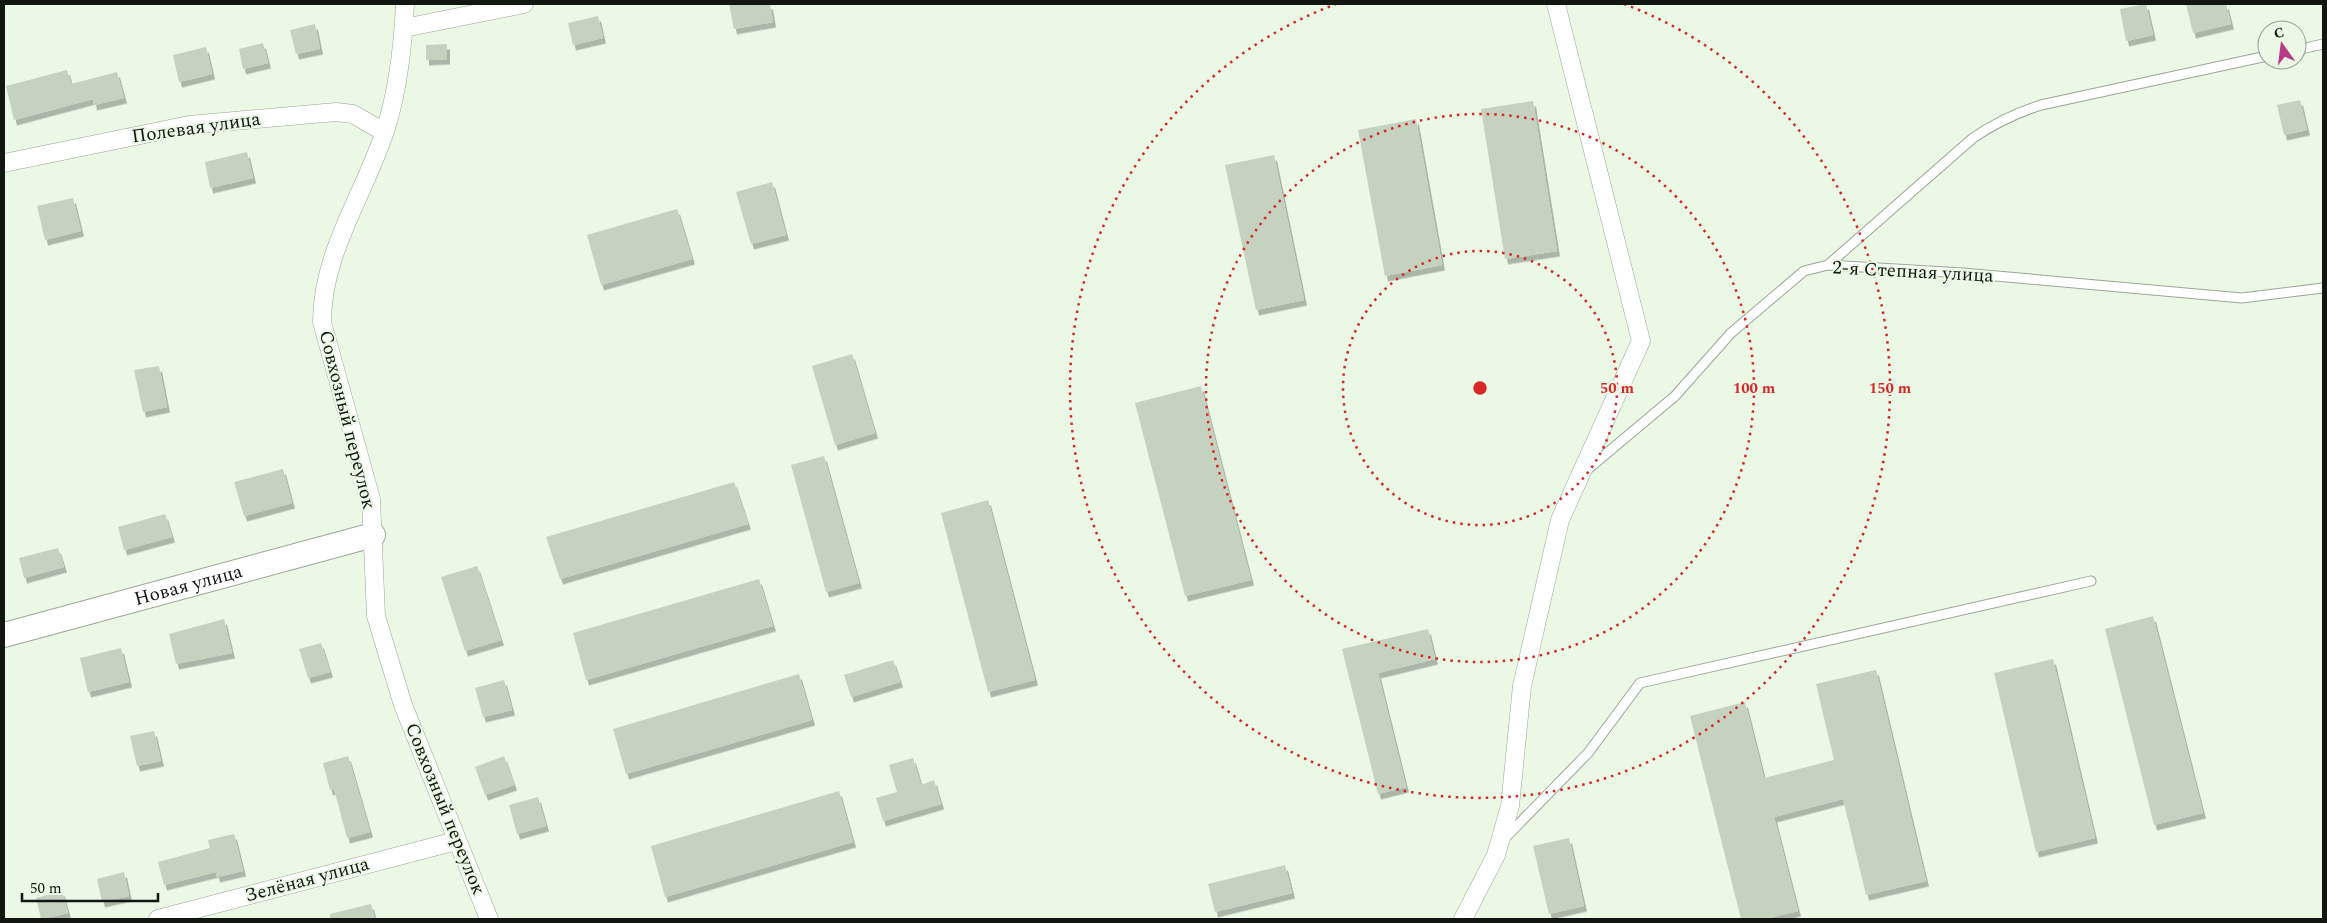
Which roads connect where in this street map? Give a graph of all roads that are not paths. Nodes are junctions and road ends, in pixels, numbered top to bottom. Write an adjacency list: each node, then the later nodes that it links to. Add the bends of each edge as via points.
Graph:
1 (405, 4): 4 (street, Совхозный переулок)
2 (524, 4): 4 (street)
3 (1556, 4): 12 (street, via 1641,341)
4 (404, 28): 8 (street, Совхозный переулок, via 395,91)
5 (2323, 44): 6 (lane)
6 (2307, 48)
7 (2257, 58): 10 (lane, via 2041,105 1994,123)
8 (384, 132): 9 (street, Полевая улица, via 353,114 336,112 189,125); 13 (street, Совхозный переулок, via 329,265 322,298 322,322 371,499)
9 (4, 163)
10 (1828, 265): 11 (lane, 2-я Степная улица, via 1964,273 2242,298); 12 (lane, 2-я Степная улица, via 1804,271 1796,277 1731,333 1675,396)
11 (2323, 288)
12 (1582, 474): 17 (street, via 1560,520 1540,602 1522,686 1510,806)
13 (373, 535): 15 (street, Новая улица); 16 (street, Совхозный переулок, via 376,616 403,705)
14 (2091, 581): 17 (lane, via 1640,683 1588,752)
15 (4, 635)
16 (456, 841): 18 (street, Зелёная улица); 19 (street, Совхозный переулок)
17 (1500, 842): 20 (street)
18 (158, 919)
19 (489, 919)
20 (1463, 919)

